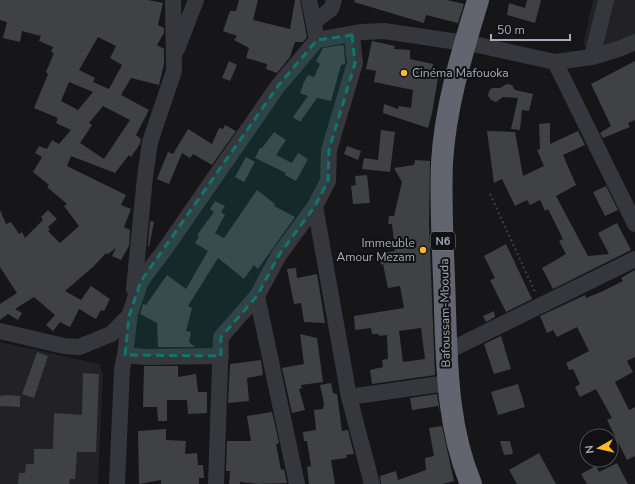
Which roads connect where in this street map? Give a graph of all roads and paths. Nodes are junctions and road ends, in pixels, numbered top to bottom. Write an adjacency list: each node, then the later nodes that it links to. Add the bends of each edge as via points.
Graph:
1 (173, 0): 15 (street)
2 (196, 0): 15 (street, via 178,46)
3 (309, 0): 8 (street)
4 (334, 0): 8 (street, via 331,9)
5 (478, 0): 12 (highway, Bafoussam-Mbouda / N6)
6 (491, 0): 12 (highway, Bafoussam-Mbouda / N6)
7 (606, 0): 13 (street)
8 (314, 22): 10 (street)
9 (352, 35): 10 (street); 12 (street, via 373,31 388,32); 17 (street, via 355,64 329,150 328,181)
10 (316, 40): 22 (street, via 278,86 164,252 141,281)
11 (635, 42): 13 (street)
12 (471, 45): 14 (street); 25 (highway, Bafoussam-Mbouda / N6, via 453,86 442,162)
13 (592, 57): 14 (street)
14 (555, 62): 18 (street)
15 (174, 71): 22 (street, via 150,142)
16 (490, 194): 21 (path)
17 (315, 206): 20 (street, via 279,255); 29 (street)
18 (635, 224)
19 (635, 259): 21 (street)
20 (257, 296): 26 (street, via 221,337); 32 (street)
21 (542, 306): 25 (street)
22 (129, 316): 24 (street); 27 (street)
23 (0, 330): 24 (street, via 64,346 79,347)
24 (111, 334): 27 (street)
25 (453, 349): 28 (highway, Bafoussam-Mbouda / N6); 35 (highway, Bafoussam-Mbouda / N6, via 470,442)
26 (221, 356): 27 (street, via 146,357); 31 (street)
27 (124, 362): 30 (street)
28 (447, 383): 29 (street); 34 (highway, Bafoussam-Mbouda / N6, via 463,464)
29 (349, 397): 33 (street)
30 (117, 484)
31 (216, 484)
32 (297, 484)
33 (372, 484)
34 (471, 484)
35 (485, 484)

